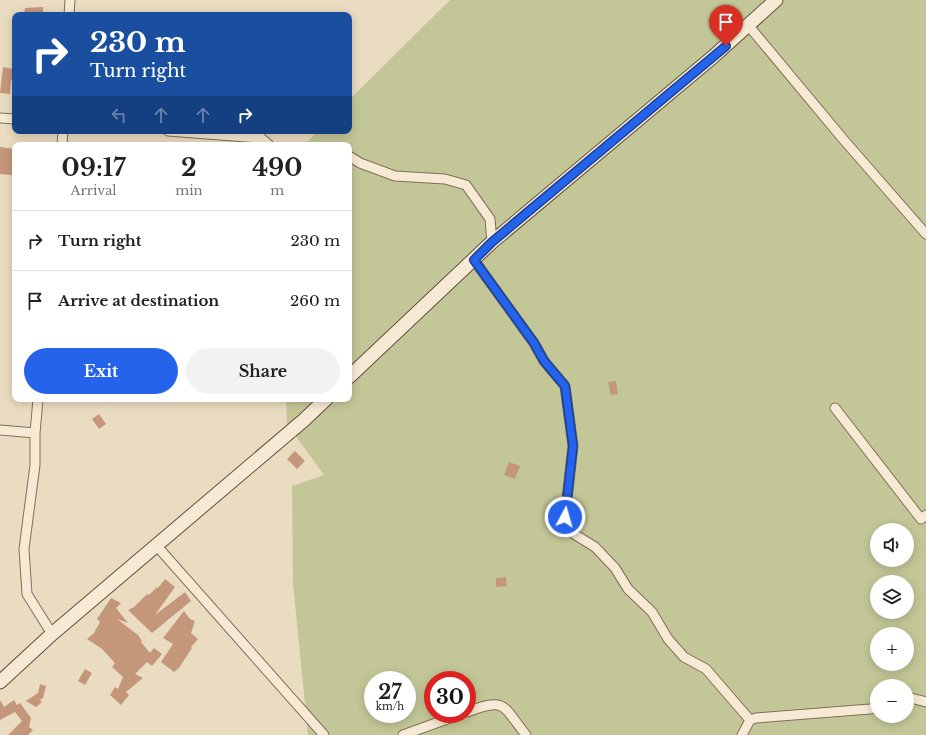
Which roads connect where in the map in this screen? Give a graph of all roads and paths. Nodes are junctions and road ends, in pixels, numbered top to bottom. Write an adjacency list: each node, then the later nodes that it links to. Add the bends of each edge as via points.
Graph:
1 (70, 0): 3 (street)
2 (776, 0): 4 (street)
3 (69, 12)
4 (748, 25): 10 (street); 11 (street)
5 (0, 118): 6 (street)
6 (12, 119)
7 (208, 134): 8 (street, via 261,138)
8 (266, 142)
9 (352, 158): 11 (street, via 395,176 445,179 466,185 490,220)
10 (926, 234)
11 (492, 242): 12 (street)
12 (474, 260): 13 (street); 27 (street, via 534,343 544,361 565,386 573,446 565,517 574,534 595,547 615,568 628,589 652,612 668,639 684,657 706,669)
13 (352, 374)
14 (38, 402): 18 (street)
15 (323, 402): 20 (street)
16 (835, 408): 19 (street, via 921,519)
17 (0, 430): 18 (street)
18 (35, 433): 21 (street, via 35,465 24,549 27,594)
19 (926, 515)
20 (156, 545): 21 (street); 29 (street)
21 (52, 634): 22 (street)
22 (0, 682)
23 (914, 699): 24 (street)
24 (926, 702)
25 (476, 708): 31 (street, via 495,703 503,706)
26 (870, 709): 27 (street)
27 (750, 720): 32 (street)
28 (436, 723): 30 (street)
29 (324, 735)
30 (403, 735)
31 (526, 735)
32 (742, 735)

